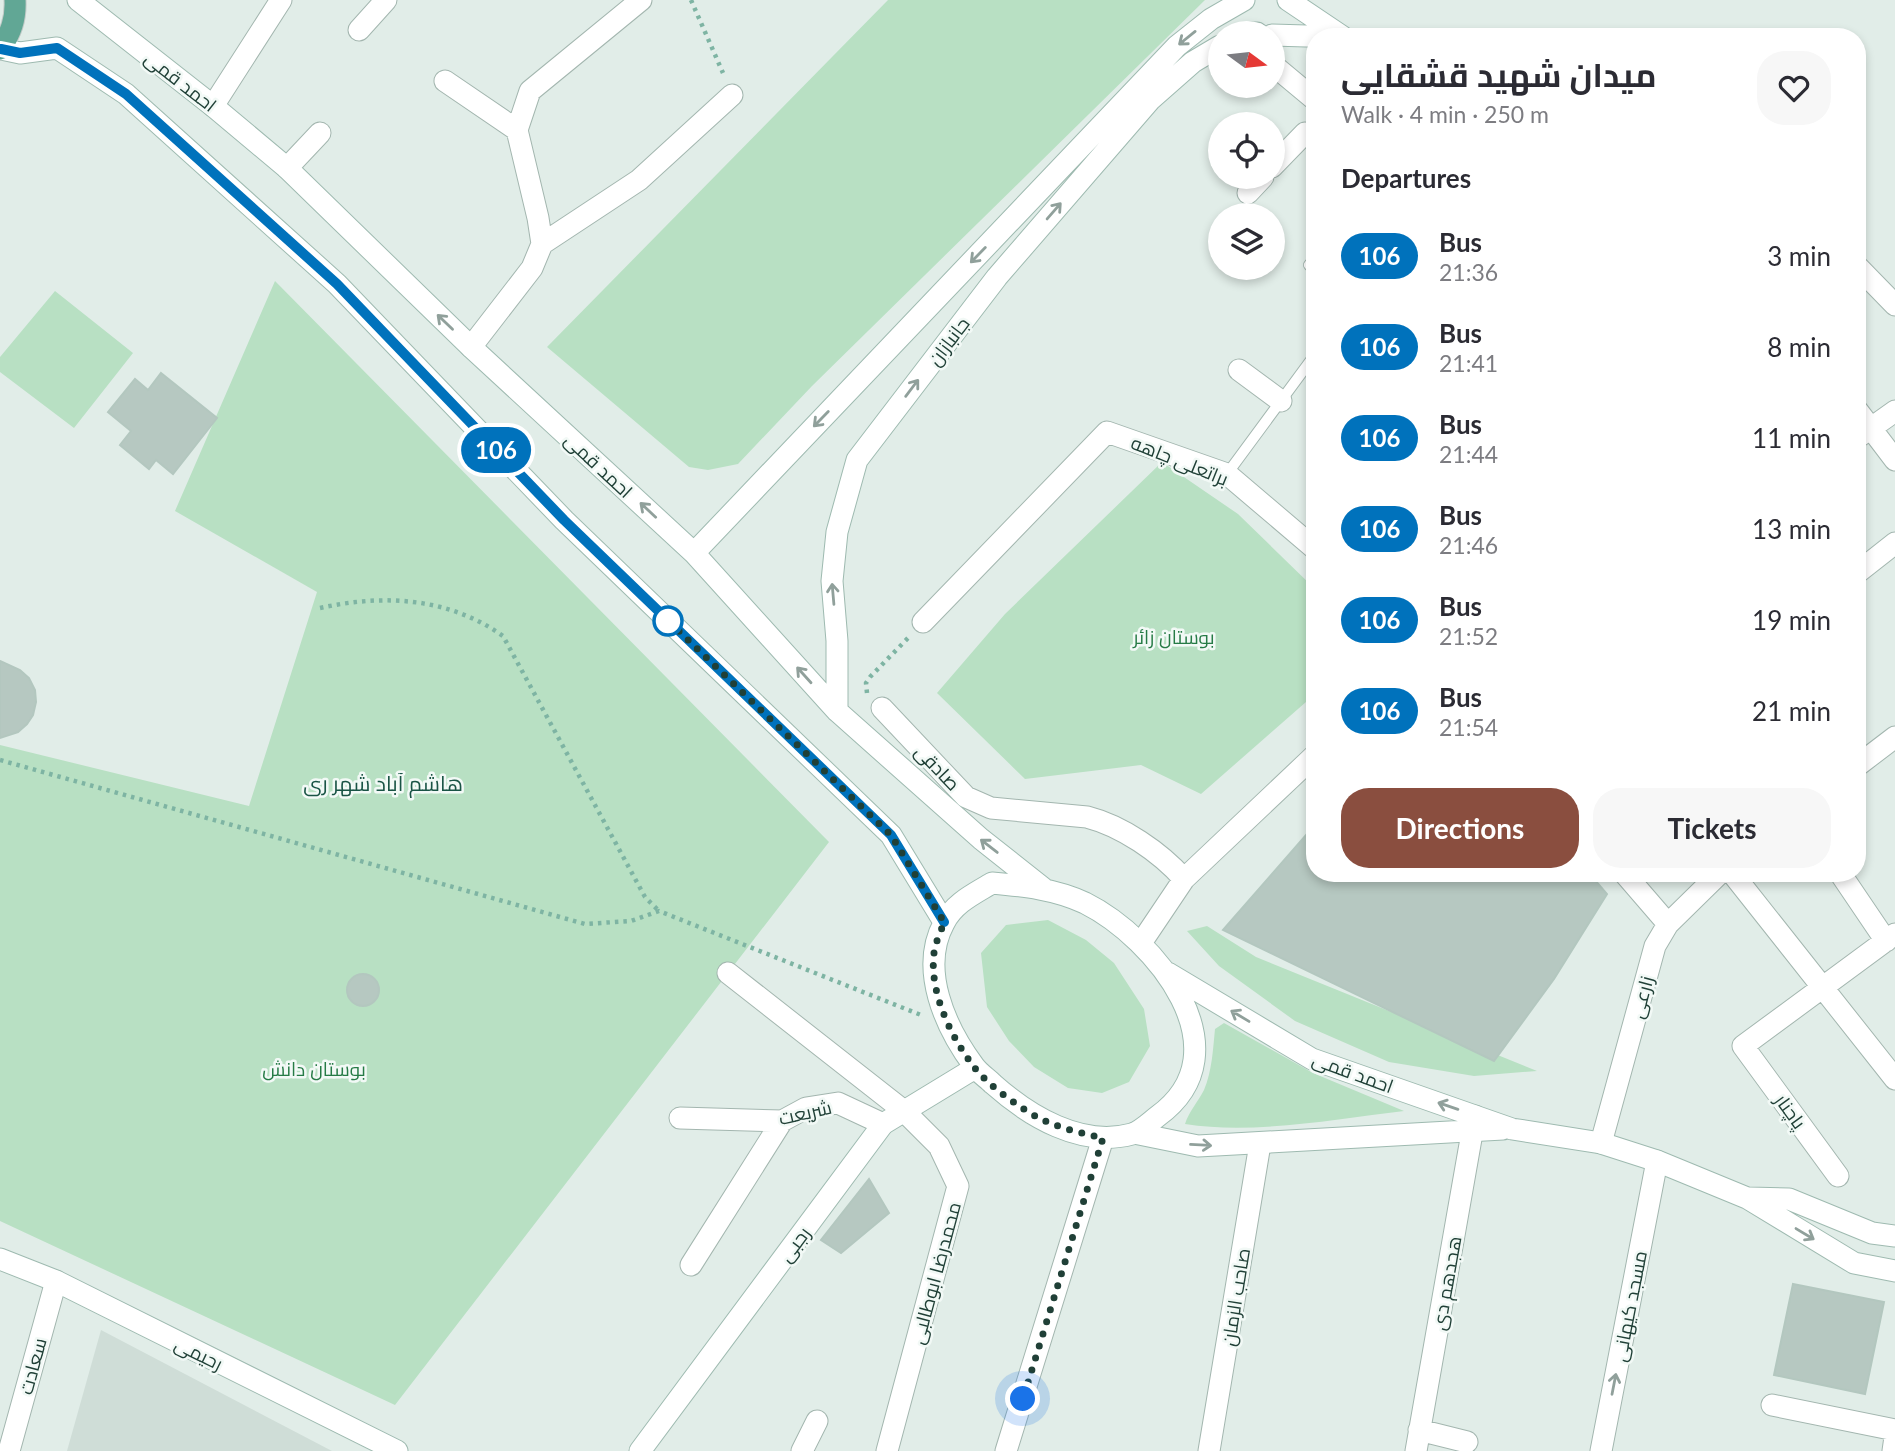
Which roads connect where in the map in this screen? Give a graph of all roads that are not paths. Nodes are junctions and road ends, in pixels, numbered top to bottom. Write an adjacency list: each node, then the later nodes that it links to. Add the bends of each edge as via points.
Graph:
1 (15, 0): 12 (main road, via 16,14)
2 (78, 0): 18 (street, احمد قمی)
3 (281, 0): 18 (street)
4 (641, 0): 19 (street, via 530,91)
5 (1244, 0): 40 (street, جانبازان, one-way to 40, via 1177,46)
6 (1288, 0): 8 (street)
7 (374, 4): 9 (street)
8 (1328, 28)
9 (359, 30)
10 (1285, 35): 11 (street)
11 (1306, 36)
12 (0, 49): 54 (street, via 20,53 57,48 126,94 337,284 564,520 891,835)
13 (1208, 53): 44 (street, جانبازان, one-way to 13, via 832,581 837,532 857,460 997,277 1151,99)
14 (1285, 75): 16 (street)
15 (445, 81): 19 (street)
16 (1306, 92)
17 (732, 95): 26 (street, via 639,180)
18 (212, 106): 23 (street, احمد قمی)
19 (517, 131): 26 (street)
20 (320, 133): 23 (street)
21 (1306, 135): 22 (street)
22 (1285, 155)
23 (287, 168): 29 (street, احمد قمی, one-way to 23)
24 (1252, 189): 25 (street)
25 (1248, 193)
26 (542, 244): 29 (street, via 532,268)
27 (1866, 275): 28 (street)
28 (1895, 305)
29 (471, 347): 40 (street, احمد قمی, one-way to 29)
30 (1306, 367): 32 (lane)
31 (1239, 370): 32 (street)
32 (1281, 401): 37 (lane)
33 (1895, 411): 34 (street)
34 (1866, 432)
35 (1866, 435): 36 (street)
36 (1895, 460)
37 (1227, 474): 38 (street, براتعلی چاهه); 42 (street, براتعلی چاهه, via 1107,432)
38 (1306, 541)
39 (1895, 543): 41 (street)
40 (694, 553): 44 (street, احمد قمی, one-way to 40)
41 (1866, 566)
42 (923, 622)
43 (882, 708): 48 (street, صادقی, via 966,797 991,808 1102,821 1158,855)
44 (837, 711): 53 (street, احمد قمی, one-way to 44)
45 (1895, 737): 46 (street)
46 (1866, 759)
47 (1306, 764): 48 (street)
48 (1184, 879): 57 (street)
49 (1632, 882): 55 (street)
50 (1711, 882): 55 (street, زارعی)
51 (1739, 882): 60 (street)
52 (1847, 882): 56 (street)
53 (1043, 888): 54 (street, via 992,883 962,901); 57 (street, via 1084,902)
54 (944, 922): 61 (street, via 934,952 934,982 949,1026)
55 (1668, 924): 70 (street, زارعی, via 1655,946)
56 (1890, 938): 60 (street)
57 (1141, 943): 59 (street)
58 (728, 973): 63 (street, محمدرضا ابوطالبی)
59 (1167, 973): 66 (street, احمد قمی, one-way to 59, via 1312,1059); 68 (street, via 1187,1009 1194,1038 1193,1069 1185,1088)
60 (1823, 987): 62 (street); 73 (street, پاچنار, via 1743,1046)
61 (975, 1068): 63 (street, رجبی); 69 (street, via 1038,1118)
62 (1895, 1079)
63 (904, 1111): 67 (street, رجبی); 90 (street, محمدرضا ابوطالبی, via 939,1146 958,1186)
64 (680, 1118): 65 (street, شریعت)
65 (782, 1121): 67 (street, شریعت, via 806,1108 838,1103); 77 (street)
66 (1475, 1123): 70 (street, احمد قمی); 71 (street, احمد قمی); 84 (street, هجدهم دی)
67 (883, 1124): 88 (street, رجبی)
68 (1135, 1133): 69 (street); 71 (street, احمد قمی, one-way to 71, via 1198,1146)
69 (1103, 1138): 91 (street)
70 (1601, 1143): 72 (street, احمد قمی)
71 (1260, 1144): 92 (street, صاحب الزمان)
72 (1657, 1161): 74 (street, احمد قمی); 93 (street, مسجد کیهانی, one-way to 72)
73 (1838, 1176)
74 (1746, 1198): 75 (street, via 1789,1199 1872,1233); 78 (street, one-way to 78, via 1854,1264)
75 (1895, 1236)
76 (0, 1259): 79 (street, رحیمی)
77 (691, 1265)
78 (1895, 1271)
79 (56, 1281): 86 (street, سعادت); 87 (street, رحیمی)
80 (1772, 1405): 82 (street)
81 (817, 1421): 89 (street)
82 (1895, 1430)
83 (1895, 1437): 94 (street)
84 (1418, 1441): 85 (street)
85 (1467, 1441)
86 (9, 1451)
87 (397, 1451)
88 (640, 1451)
89 (802, 1451)
90 (887, 1451)
91 (1006, 1451)
92 (1209, 1451)
93 (1601, 1451)
94 (1892, 1451)

